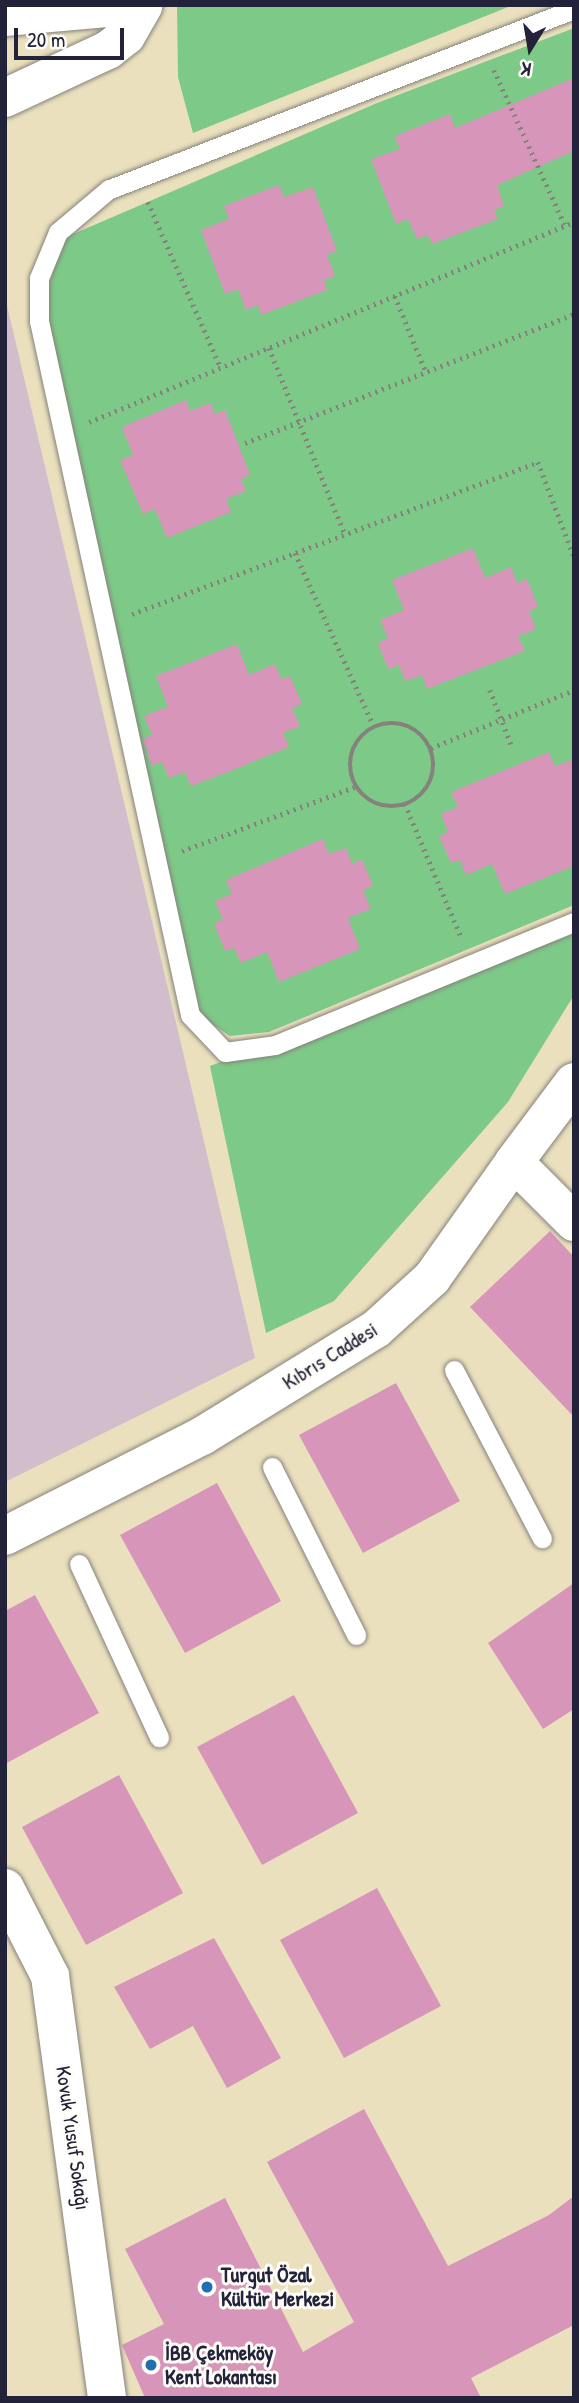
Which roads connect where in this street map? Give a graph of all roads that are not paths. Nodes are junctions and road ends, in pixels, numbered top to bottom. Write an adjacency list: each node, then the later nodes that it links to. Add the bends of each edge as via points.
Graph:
1 (143, 6): 3 (street); 4 (street, via 126,36 108,50)
2 (574, 9): 5 (lane, via 109,189 58,232 39,278 39,321 190,1015 225,1052 275,1045)
3 (5, 17)
4 (5, 98)
5 (574, 922)
6 (574, 1082): 7 (street, Kıbrıs Caddesi)
7 (514, 1162): 8 (street); 11 (street, Kıbrıs Caddesi, via 432,1278 376,1329 202,1436)
8 (574, 1222)
9 (454, 1370): 12 (lane)
10 (272, 1467): 14 (lane)
11 (5, 1536)
12 (542, 1538)
13 (79, 1564): 15 (lane)
14 (356, 1635)
15 (159, 1737)
16 (5, 1888): 17 (street, Kovuk Yusuf Sokağı, via 50,1976)
17 (107, 2398)

